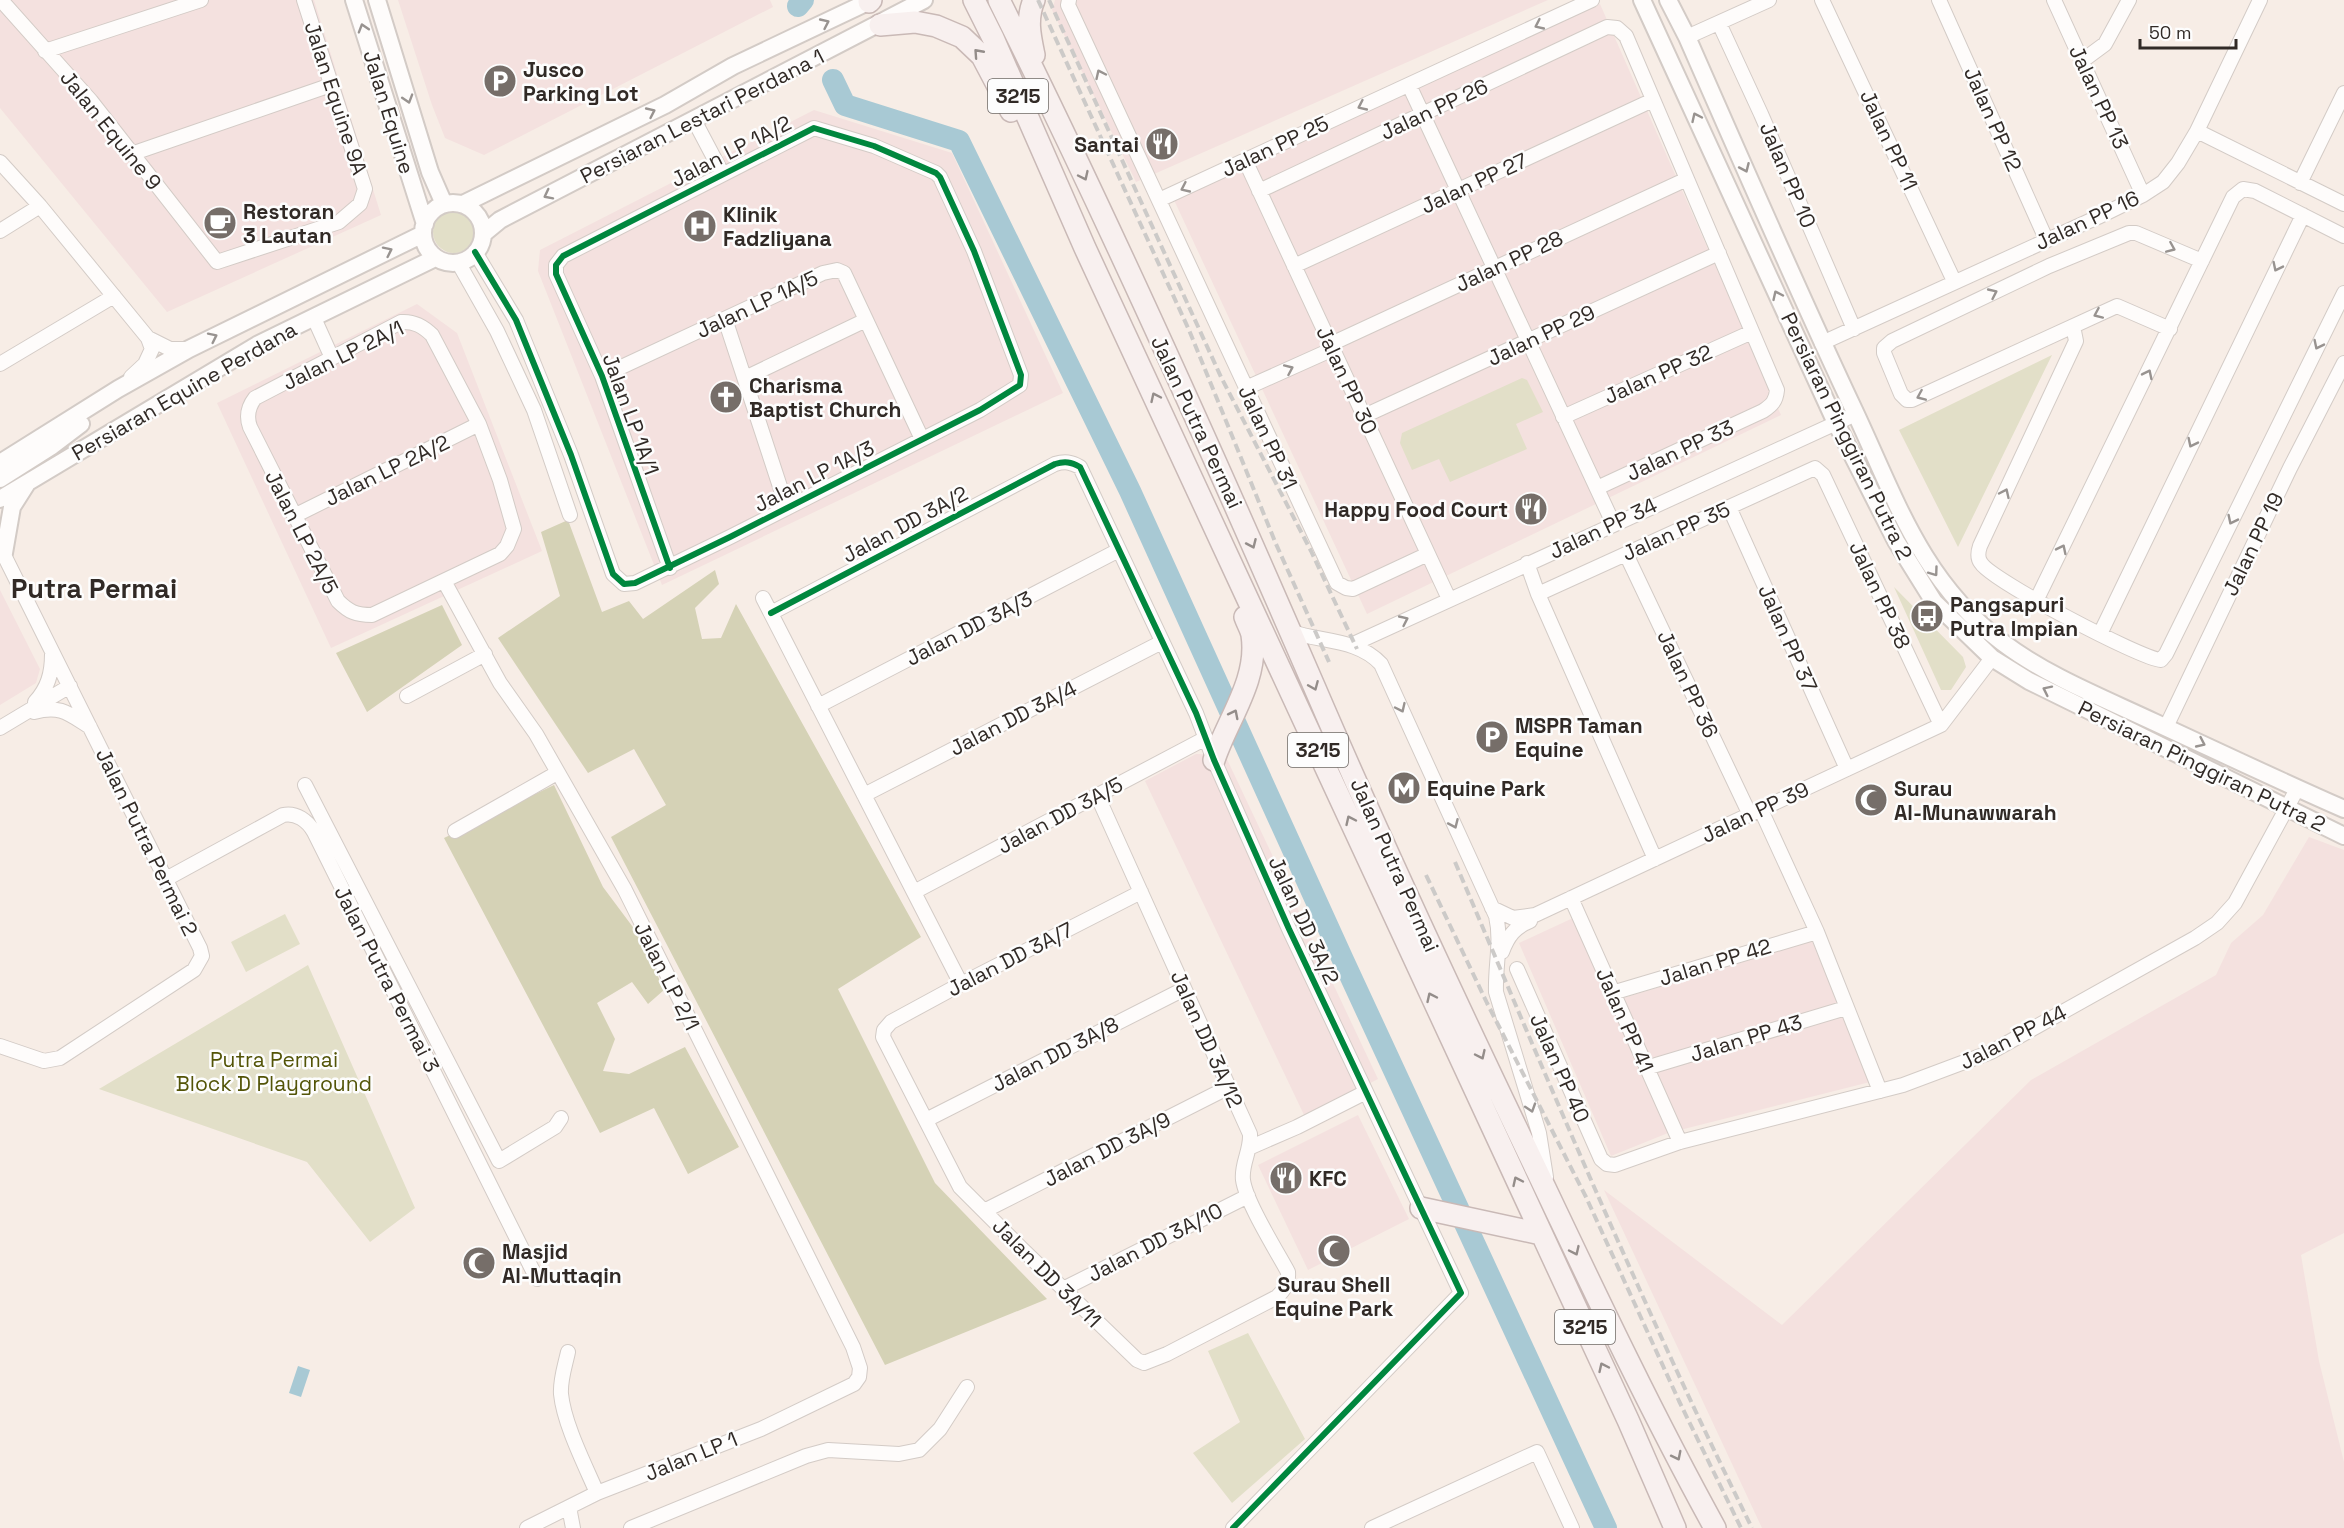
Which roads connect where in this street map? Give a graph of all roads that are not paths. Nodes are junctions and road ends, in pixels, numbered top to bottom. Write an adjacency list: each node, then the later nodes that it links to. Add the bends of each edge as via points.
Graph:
1 (1, 0): 25 (street, Jalan Equine 9)
2 (201, 0): 25 (street)
3 (304, 0): 27 (street, Jalan Equine 9A)
4 (354, 0): 51 (street, Jalan Equine, one-way to 4)
5 (377, 0): 46 (street, Jalan Equine, one-way to 46, via 430,172)
6 (924, 0): 23 (street, Persiaran Lestari Perdana 1)
7 (974, 0): 43 (main road, Jalan Putra Permai / 3215)
8 (999, 0): 28 (main road, Jalan Putra Permai / 3215)
9 (1034, 0): 28 (main road, via 1029,31)
10 (1069, 0): 45 (street, one-way to 10)
11 (1592, 0): 29 (street, Jalan PP 25, one-way to 29)
12 (1642, 0): 93 (street, Persiaran Pinggiran Putra 2, one-way to 12)
13 (1668, 0): 24 (street, Persiaran Pinggiran Putra 2)
14 (1769, 0): 21 (street)
15 (1822, 0): 67 (street, Jalan PP 11)
16 (1939, 0): 55 (street, Jalan PP 12)
17 (2054, 0): 26 (street, Jalan PP 13)
18 (2129, 0): 26 (street, via 2105,44)
19 (2260, 0): 34 (street, Jalan PP 16)
20 (871, 1): 47 (street, Persiaran Lestari Perdana 1, one-way to 20, via 665,105 733,66)
21 (1750, 4): 22 (street)
22 (1719, 23): 24 (street); 74 (street, Jalan PP 10)
23 (880, 25): 33 (street, Persiaran Lestari Perdana 1); 43 (main road, one-way to 23, via 1022,133 982,56 962,37 915,22)
24 (1687, 37): 79 (street, Persiaran Pinggiran Putra 2, one-way to 79)
25 (45, 51): 35 (street, Jalan Equine 9, via 91,100)
26 (2082, 61): 44 (street, Jalan PP 13)
27 (331, 85): 35 (street); 61 (street, Jalan Equine 9A, via 364,189 360,204 339,222)
28 (1041, 85): 121 (main road, Jalan Putra Permai / 3215, one-way to 121)
29 (1409, 85): 32 (street); 36 (street, Jalan PP 25, one-way to 36)
30 (2344, 93): 40 (street)
31 (1653, 100): 32 (street, Jalan PP 26, via 1626,36 1617,28 1607,27); 39 (street); 42 (street, Jalan PP 27)
32 (1423, 115): 41 (street, Jalan PP 26); 42 (street)
33 (694, 120): 38 (street); 53 (street, Persiaran Lestari Perdana 1, one-way to 53, via 500,220)
34 (2197, 131): 40 (street); 44 (street, Jalan PP 16, via 2163,182)
35 (130, 154): 61 (street, Jalan Equine 9)
36 (1245, 160): 41 (street, Jalan PP 30); 45 (street, Jalan PP 25, one-way to 45)
37 (0, 162): 49 (street)
38 (722, 173): 66 (street, Jalan LP 1A/2, via 563,256 556,265); 85 (street, Jalan LP 1A/2, via 814,128 874,146 936,173 974,250)
39 (1687, 179): 57 (street); 65 (street, Jalan PP 28)
40 (2300, 183): 48 (street)
41 (1259, 190): 63 (street, Jalan PP 30)
42 (1458, 190): 63 (street, Jalan PP 27); 65 (street)
43 (1061, 193): 97 (main road, Jalan Putra Permai / 3215, one-way to 43)
44 (2144, 195): 55 (street, Jalan PP 16)
45 (1158, 200): 88 (street, Jalan PP 31)
46 (444, 204): 47 (street); 51 (street, via 436,209)
47 (463, 204): 53 (street, via 478,216)
48 (2344, 204)
49 (40, 206): 52 (street); 69 (street)
50 (2303, 215): 54 (street); 60 (street, via 2243,189 2233,197); 122 (street, one-way to 122)
51 (424, 229): 58 (street, via 426,248); 81 (street, Persiaran Equine Perdana, one-way to 51)
52 (0, 231)
53 (483, 234): 56 (street)
54 (2344, 236)
55 (2047, 239): 59 (street); 64 (street); 67 (street, Jalan PP 16)
56 (475, 252): 62 (street); 114 (street, Jalan LP 1A/3, via 516,320 571,455 613,574 624,584 635,583)
57 (1719, 253): 76 (street); 78 (street, Jalan PP 29)
58 (435, 258): 62 (street); 70 (street, Persiaran Equine Perdana)
59 (2063, 260): 60 (street, one-way to 60, via 2134,232); 64 (street)
60 (2202, 261): 75 (street)
61 (217, 262)
62 (458, 262): 106 (street, via 497,331 534,410)
63 (1294, 266): 80 (street, Jalan PP 30)
64 (2049, 266): 73 (street, one-way to 64, via 1912,400 1900,394 1885,357 1884,348 1892,341)
65 (1494, 268): 78 (street); 80 (street, Jalan PP 28)
66 (556, 274): 86 (street, Jalan LP 1A/1)
67 (1954, 281): 74 (street, Jalan PP 16)
68 (2344, 293): 122 (street, one-way to 122, via 2166,654 2157,660)
69 (114, 296): 77 (street); 84 (street)
70 (314, 318): 82 (street); 101 (street, Persiaran Equine Perdana, via 257,345)
71 (725, 319): 72 (street, Jalan LP 1A/5, via 837,270 844,273); 86 (street, Jalan LP 1A/5); 87 (street)
72 (866, 320): 87 (street); 96 (street, Jalan LP 1A/5)
73 (2073, 326): 75 (street, one-way to 73, via 2118,305); 119 (street, one-way to 73, via 1984,568 1978,551 2076,341)
74 (1854, 329): 79 (street, Jalan PP 16)
75 (2170, 330): 119 (street, one-way to 75)
76 (1752, 332): 92 (street, Jalan PP 32); 102 (street, Jalan PP 33, via 1777,390 1771,406)
77 (148, 338): 81 (street, via 170,349); 89 (street, via 152,349 145,364)
78 (1528, 341): 91 (street, Jalan PP 29); 92 (street)
79 (1822, 343): 90 (street, Persiaran Pinggiran Putra 2)
80 (1332, 346): 88 (street, Jalan PP 28, one-way to 80); 91 (street, Jalan PP 30)
81 (189, 349): 89 (street, Persiaran Equine Perdana)
82 (332, 358): 94 (street, Jalan LP 2A/1, via 410,321 432,335); 95 (street, Jalan LP 2A/1, via 255,398 248,411)
83 (2344, 363): 133 (street, Jalan PP 19)
84 (0, 364)
85 (1021, 375): 96 (street, Jalan LP 1A/3, via 1020,385 1010,393)
86 (602, 376): 114 (street, Jalan LP 1A/1)
87 (745, 378): 105 (street)
88 (1246, 388): 111 (street, Jalan PP 31, via 1338,583 1353,589)
89 (112, 394): 98 (street, Persiaran Equine Perdana); 100 (street, via 77,428)
90 (1856, 414): 93 (street, Jalan PP 34); 133 (street, Persiaran Pinggiran Putra 2, one-way to 133, via 1909,532 1934,573 1965,609 2002,642 2052,672)
91 (1364, 416): 111 (street, Jalan PP 30)
92 (1563, 417): 102 (street)
93 (1836, 423): 108 (street, Jalan PP 34); 127 (street, Persiaran Pinggiran Putra 2, via 1896,541 1934,602)
94 (479, 424): 107 (street, Jalan LP 2A/2); 115 (street, via 513,520 511,538 500,554)
95 (250, 427): 107 (street, Jalan LP 2A/5)
96 (922, 439): 105 (street, Jalan LP 1A/3)
97 (1179, 450): 136 (main road, one-way to 97, via 1246,689 1252,634 1198,514); 178 (main road, Jalan Putra Permai / 3215, one-way to 97)
98 (0, 463)
99 (1815, 468): 104 (street, Jalan PP 35); 132 (street, Jalan PP 38, via 1823,475)
100 (0, 479)
101 (28, 481): 103 (street, Persiaran Equine Perdana); 109 (street, via 12,507)
102 (1597, 488): 108 (street)
103 (0, 499)
104 (1729, 507): 112 (street, Jalan PP 35); 138 (street, Jalan PP 37)
105 (788, 508): 114 (street, Jalan LP 1A/3)
106 (570, 515)
107 (294, 516): 115 (street, Jalan LP 2A/5, via 338,602 353,614 372,615)
108 (1613, 523): 113 (street, Jalan PP 34)
109 (1, 550): 125 (street, Jalan Putra Permai 2)
110 (1119, 550): 120 (street, Jalan DD 3A/2, via 1080,467 1063,462); 123 (street); 130 (street, Jalan DD 3A/3)
111 (1428, 554): 118 (street, Jalan PP 30)
112 (1626, 554): 116 (street, Jalan PP 35); 146 (street, Jalan PP 36)
113 (1527, 563): 116 (street); 118 (street, Jalan PP 34)
114 (670, 568)
115 (444, 581): 126 (street, Jalan LP 2/1)
116 (1538, 594): 149 (street)
117 (763, 598): 120 (street)
118 (1449, 599): 124 (street, Jalan PP 34, one-way to 118)
119 (2036, 602): 122 (street)
120 (771, 613): 130 (street)
121 (1292, 632): 124 (street); 175 (main road, Jalan Putra Permai / 3215, one-way to 175, via 1477,1046)
122 (2100, 634)
123 (1162, 642): 136 (street, via 1196,713); 142 (street, Jalan DD 3A/4)
124 (1352, 645): 154 (street, one-way to 154, via 1381,664)
125 (52, 651): 128 (street, Jalan Putra Permai 2); 131 (street, via 52,671 44,692)
126 (485, 654): 129 (street); 139 (street, Jalan LP 2/1)
127 (1992, 658): 132 (street, Jalan PP 39); 144 (street, Persiaran Pinggiran Putra 2, one-way to 127, via 2029,681)
128 (70, 686): 131 (street); 135 (street, Jalan Putra Permai 2)
129 (407, 696)
130 (818, 706): 142 (street)
131 (23, 714): 134 (street); 135 (street, via 50,708 67,711)
132 (1941, 725): 138 (street, Jalan PP 39)
133 (2166, 727): 141 (street, Persiaran Pinggiran Putra 2, one-way to 141)
134 (0, 728)
135 (90, 728): 150 (street, Jalan Putra Permai 2)
136 (1213, 738): 137 (main road); 143 (street, Jalan DD 3A/5)
137 (1214, 760): 168 (street, Jalan DD 3A/2)
138 (1847, 769): 146 (street, Jalan PP 39)
139 (557, 773): 147 (street); 182 (street, Jalan LP 2/1, via 625,890 820,1277 857,1357 859,1377)
140 (305, 785): 169 (street, via 499,1161 555,1127)
141 (2297, 789): 144 (street, Jalan PP 44); 145 (street, Persiaran Pinggiran Putra 2)
142 (864, 795): 151 (street)
143 (1097, 795): 151 (street, Jalan DD 3A/5); 152 (street, Jalan DD 3A/12)
144 (2287, 809): 148 (street, Persiaran Pinggiran Putra 2); 167 (street, Jalan PP 44, via 2235,903 2217,923 1991,1052)
145 (2344, 809)
146 (1755, 812): 149 (street, Jalan PP 39); 156 (street, Jalan PP 36)
147 (455, 831)
148 (2344, 836)
149 (1655, 859): 153 (street, Jalan PP 39)
150 (166, 879): 164 (street, Jalan Putra Permai 2, via 200,948 202,956 194,970 60,1058 44,1060); 179 (street, Jalan Putra Permai 3, via 284,814 295,815 307,823)
151 (914, 892): 159 (street)
152 (1141, 892): 159 (street, Jalan DD 3A/7); 160 (street, Jalan DD 3A/12)
153 (1571, 898): 155 (street, Jalan PP 39); 161 (street, Jalan PP 41)
154 (1492, 908): 155 (street, Jalan PP 39, via 1513,918); 158 (street, via 1500,932)
155 (1535, 915): 158 (street, via 1510,935)
156 (1817, 932): 161 (street, Jalan PP 42); 162 (street, Jalan PP 36)
157 (1517, 969): 173 (street, Jalan PP 40, via 1601,1159)
158 (1495, 970): 175 (street, one-way to 175, via 1502,1017 1539,1133)
159 (961, 984): 163 (street, Jalan DD 3A/7, via 888,1024)
160 (1184, 989): 166 (street, Jalan DD 3A/12); 170 (street, Jalan DD 3A/8)
161 (1612, 993): 165 (street, Jalan PP 41)
162 (1846, 1008): 165 (street, Jalan PP 43); 167 (street, Jalan PP 36)
163 (884, 1030): 170 (street, Jalan DD 3A/11, via 885,1043)
164 (0, 1046)
165 (1646, 1068): 171 (street, Jalan PP 41)
166 (1229, 1087): 172 (street, Jalan DD 3A/12, via 1250,1134); 177 (street, Jalan DD 3A/9)
167 (1880, 1090): 171 (street, Jalan PP 44)
168 (1366, 1092): 172 (street); 176 (street, Jalan DD 3A/2)
169 (561, 1118)
170 (926, 1120): 177 (street, Jalan DD 3A/11, via 960,1186)
171 (1680, 1142): 173 (street, Jalan PP 44, via 1615,1165)
172 (1251, 1147): 174 (street, via 1243,1179)
173 (1607, 1164)
174 (1248, 1196): 180 (street, Jalan DD 3A/10); 180 (street, Jalan DD 3A/11, via 1288,1272 1286,1285 1277,1297 1167,1354 1144,1363 1137,1360)
175 (1550, 1198): 193 (main road, Jalan Putra Permai / 3215, one-way to 193)
176 (1429, 1209): 178 (main road); 189 (street, Jalan DD 3A/2, via 1461,1293)
177 (984, 1211): 180 (street, Jalan DD 3A/11)
178 (1541, 1234): 192 (main road, Jalan Putra Permai / 3215, one-way to 178)
179 (537, 1279)
180 (1063, 1289)
181 (568, 1352): 184 (street, via 561,1395 571,1431)
182 (854, 1384): 184 (street, Jalan LP 1, via 760,1429)
183 (967, 1387): 188 (street, via 940,1429 920,1450 899,1454 828,1450)
184 (597, 1493): 185 (street, Jalan LP 1)
185 (569, 1507): 186 (street, Jalan LP 1); 187 (street)
186 (526, 1528)
187 (573, 1528)
188 (631, 1528)
189 (1233, 1528)
190 (1372, 1528): 191 (street, via 1537,1452)
191 (1572, 1528)
192 (1675, 1528)
193 (1715, 1528)

